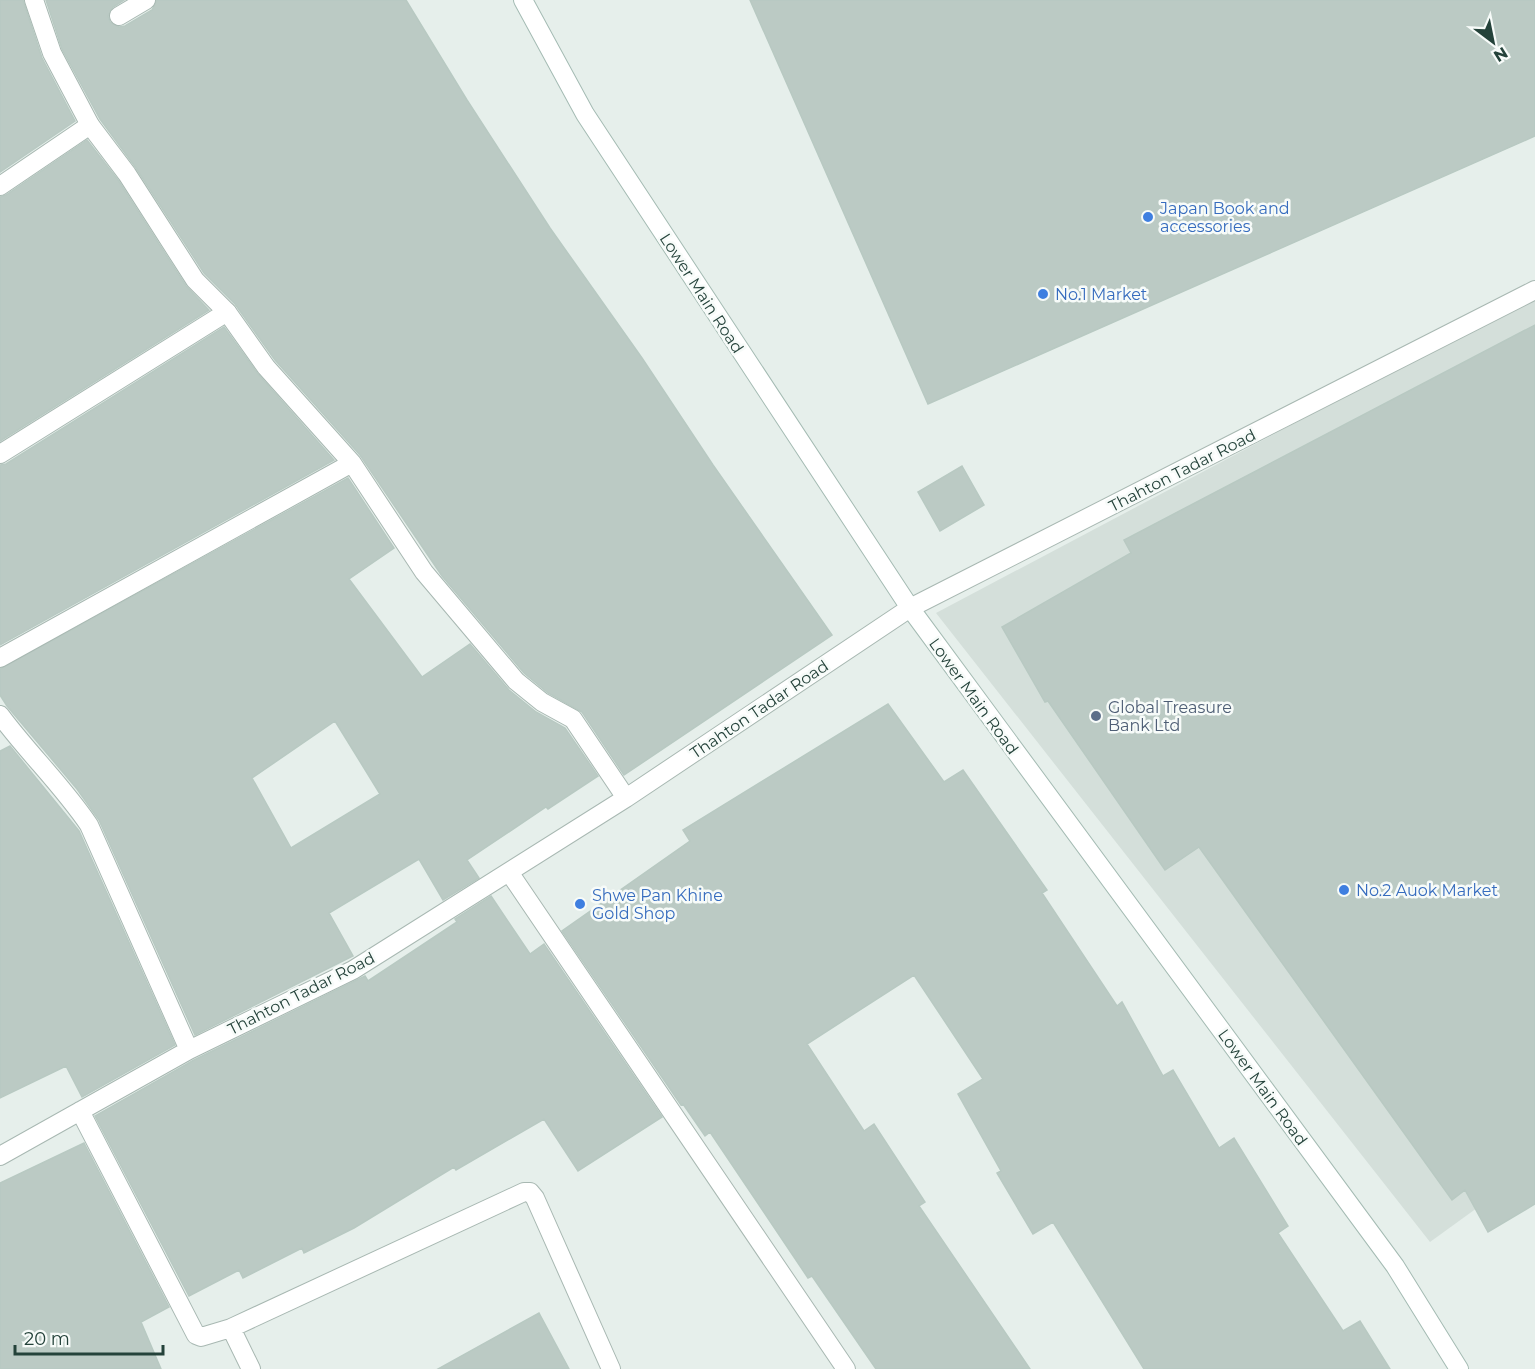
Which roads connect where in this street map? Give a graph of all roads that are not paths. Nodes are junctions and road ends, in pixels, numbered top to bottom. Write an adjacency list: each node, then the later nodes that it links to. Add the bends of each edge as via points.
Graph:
1 (34, 0): 5 (street, via 52,53)
2 (146, 0): 4 (street)
3 (523, 0): 11 (street, Lower Main Road, via 585,114)
4 (119, 16)
5 (90, 125): 6 (street); 8 (street, via 127,174 195,280)
6 (0, 186)
7 (1535, 290): 11 (street, Thahton Tadar Road)
8 (227, 312): 9 (street); 10 (street, via 267,367)
9 (0, 454)
10 (352, 463): 12 (street); 14 (street, via 424,572 516,681 542,702 573,719)
11 (910, 608): 14 (street, Thahton Tadar Road); 23 (street, Lower Main Road, via 1395,1266)
12 (0, 658)
13 (0, 715): 16 (street, via 89,825)
14 (626, 798): 15 (street, Thahton Tadar Road)
15 (509, 872): 16 (street, Thahton Tadar Road, via 353,970); 22 (street)
16 (189, 1050): 17 (street, Thahton Tadar Road)
17 (80, 1111): 18 (street, Thahton Tadar Road); 19 (street, via 196,1335)
18 (0, 1156)
19 (231, 1328): 20 (street); 21 (street, via 530,1192)
20 (251, 1369)
21 (611, 1369)
22 (846, 1369)
23 (1459, 1369)

